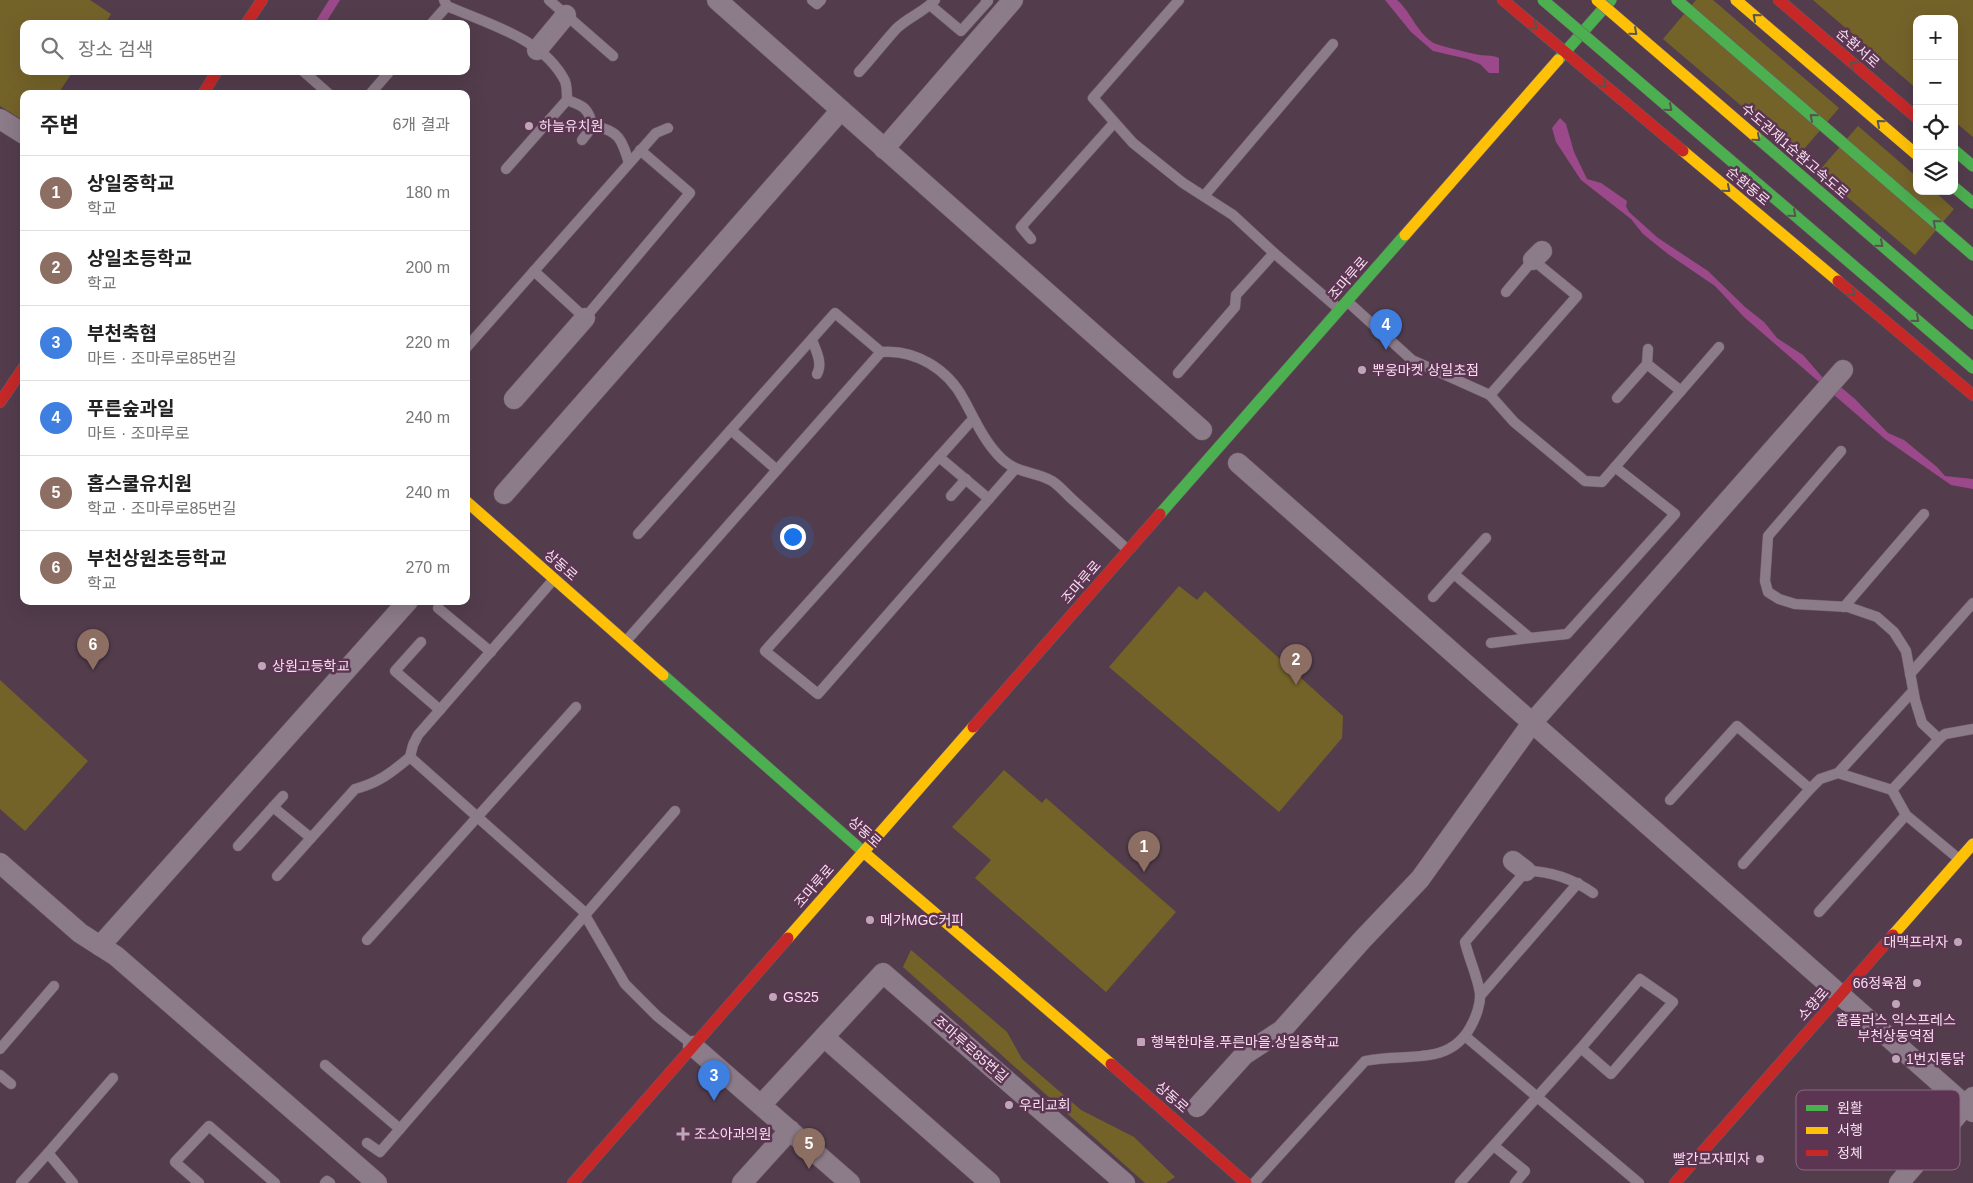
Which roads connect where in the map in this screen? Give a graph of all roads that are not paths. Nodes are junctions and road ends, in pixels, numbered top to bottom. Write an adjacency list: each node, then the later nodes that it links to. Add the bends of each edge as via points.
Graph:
1 (262, 0): 19 (main road)
2 (549, 0): 18 (lane)
3 (717, 0): 33 (street)
4 (812, 0): 5 (lane, via 817,4)
5 (821, 0)
6 (986, 0): 17 (lane, via 961,31)
7 (1013, 0): 41 (street)
8 (1179, 0): 36 (lane, via 1093,98)
9 (1503, 0): 23 (main road, 순환동로, one-way to 23)
10 (1543, 0): 65 (main road, one-way to 65, bridge)
11 (1597, 0): 58 (main road, 수도권제1순환고속도로, one-way to 58, bridge)
12 (1611, 0): 23 (main road, 조마루로)
13 (1677, 0): 53 (main road, one-way to 13)
14 (1736, 0): 43 (main road, one-way to 14)
15 (1779, 0): 34 (main road, 순환서로, one-way to 15)
16 (445, 3): 20 (lane); 22 (lane, via 502,28)
17 (932, 3): 25 (lane, via 898,27)
18 (566, 15): 22 (street); 24 (lane)
19 (249, 20)
20 (434, 20)
21 (1333, 44): 49 (lane)
22 (537, 50): 32 (lane, via 566,82)
23 (1566, 53): 56 (main road, 조마루로); 72 (main road, 순환동로, one-way to 72)
24 (613, 56)
25 (859, 72)
26 (215, 75): 29 (main road)
27 (308, 75): 30 (lane)
28 (387, 75): 31 (lane)
29 (205, 90)
30 (324, 90)
31 (373, 90)
32 (567, 100): 37 (lane, via 589,112); 47 (lane)
33 (841, 110): 41 (street); 86 (street)
34 (1913, 115)
35 (0, 119): 39 (street)
36 (1114, 123): 49 (lane, via 1133,143); 51 (lane, via 1021,227)
37 (594, 126): 40 (lane); 45 (lane, via 616,134 623,143)
38 (668, 128): 42 (lane, via 656,133)
39 (20, 132)
40 (582, 140)
41 (884, 149): 78 (street)
42 (640, 150): 45 (lane); 57 (lane, via 690,193)
43 (1913, 152)
44 (1958, 153): 46 (main road)
45 (629, 163): 54 (lane)
46 (1973, 166)
47 (506, 169)
48 (1958, 190): 50 (main road)
49 (1204, 196): 52 (lane, via 1233,215)
50 (1973, 203)
51 (1031, 238)
52 (1274, 253): 56 (lane); 68 (lane, via 1236,295 1235,307)
53 (1973, 255)
54 (534, 272): 57 (lane); 60 (lane)
55 (1506, 292): 71 (lane, via 1538,256 1577,296)
56 (1343, 306): 71 (lane, via 1412,360); 93 (main road, 조마루로)
57 (585, 318): 74 (street)
58 (1973, 324)
59 (812, 340): 63 (lane, via 835,313); 69 (lane, via 818,354 820,369); 77 (lane)
60 (470, 344)
61 (1719, 347): 70 (lane)
62 (1648, 348): 64 (lane)
63 (881, 352): 76 (lane, via 896,350 937,368 956,387); 84 (lane)
64 (1647, 364): 70 (lane); 73 (lane)
65 (1973, 368)
66 (1843, 370): 110 (street)
67 (20, 373): 75 (main road)
68 (1178, 373)
69 (817, 374)
70 (1681, 391): 82 (lane)
71 (1490, 395): 82 (lane, via 1514,422 1585,481 1602,482)
72 (1973, 395)
73 (1617, 398)
74 (514, 399)
75 (0, 402)
76 (973, 419): 80 (lane); 83 (lane, via 998,455)
77 (731, 430): 84 (lane); 91 (lane)
78 (1202, 430)
79 (1841, 451): 99 (lane, via 1768,536 1765,582 1768,592 1779,599 1795,604)
80 (940, 457): 85 (lane); 88 (lane, via 765,651 818,694)
81 (1238, 462): 110 (street)
82 (1615, 467): 101 (lane, via 1675,514 1567,634)
83 (1015, 469): 88 (lane); 93 (lane, via 1052,481)
84 (777, 470): 103 (lane)
85 (966, 479): 87 (lane); 88 (lane)
86 (504, 494)
87 (951, 496)
88 (989, 498)
89 (470, 505): 95 (main road, 상동로)
90 (1924, 514): 99 (lane)
91 (638, 534)
92 (1486, 538): 94 (lane)
93 (1129, 550): 126 (main road, 조마루로)
94 (1454, 574): 96 (lane); 101 (lane)
95 (554, 579): 103 (main road, 상동로); 105 (lane)
96 (1433, 598)
97 (1973, 603): 106 (lane)
98 (404, 605): 136 (street)
99 (1844, 607): 106 (lane, via 1877,617 1894,632 1906,651)
100 (438, 608): 105 (lane)
101 (1530, 638): 104 (lane)
102 (421, 642): 109 (lane, via 395,672)
103 (626, 642): 126 (main road, 상동로)
104 (1491, 642)
105 (491, 652): 109 (lane)
106 (1910, 674): 107 (lane)
107 (1913, 691): 112 (lane, via 1922,723); 114 (lane)
108 (576, 707): 122 (lane)
109 (440, 710): 113 (lane, via 418,735)
110 (1532, 723): 139 (street); 154 (street, via 1420,878 1282,1030 1244,1055)
111 (1973, 729): 112 (lane, via 1945,734)
112 (1939, 739): 116 (lane)
113 (410, 757): 122 (lane); 123 (lane, via 388,775 355,790)
114 (1838, 773): 115 (lane, via 1820,779); 116 (lane)
115 (1810, 789): 118 (lane, via 1737,726); 129 (lane)
116 (1892, 790): 121 (lane)
117 (283, 796): 119 (lane)
118 (1670, 800)
119 (273, 806): 123 (lane); 125 (lane)
120 (675, 811): 134 (lane)
121 (1906, 815): 127 (lane); 133 (lane)
122 (477, 817): 134 (lane); 135 (lane)
123 (311, 838): 130 (lane)
124 (1973, 844): 127 (main road, 소향로)
125 (238, 846)
126 (864, 852): 142 (main road, 조마루로); 174 (main road, 상동로)
127 (1960, 859): 139 (main road, 소향로)
128 (0, 863): 136 (street, via 80,933)
129 (1743, 864)
130 (277, 876)
131 (1578, 882): 132 (lane); 138 (lane); 138 (lane, via 1520,866 1465,942)
132 (1594, 893)
133 (1819, 912)
134 (586, 915): 142 (lane, via 625,984); 156 (lane)
135 (367, 940)
136 (100, 946): 168 (street, via 116,956)
137 (54, 986): 144 (lane)
138 (1480, 996): 140 (lane, via 1475,1018)
139 (1840, 996): 149 (street); 179 (main road, 소향로)
140 (1466, 1036): 150 (lane); 175 (lane, via 1451,1049 1429,1056 1382,1057 1365,1061)
141 (824, 1037): 152 (street, 조마루로85번길); 172 (street); 173 (street, 조마루로85번길, via 882,973)
142 (693, 1046): 152 (street); 169 (main road, 조마루로)
143 (1581, 1048): 143 (lane, via 1611,1074 1673,1002 1640,978); 150 (lane)
144 (0, 1049)
145 (325, 1065): 156 (lane)
146 (0, 1075): 148 (lane)
147 (113, 1078): 160 (lane)
148 (11, 1084)
149 (1952, 1090)
150 (1537, 1097): 159 (lane); 178 (lane)
151 (1960, 1097): 153 (street)
152 (761, 1105): 157 (street)
153 (1970, 1105): 155 (street)
154 (1197, 1106)
155 (1960, 1116)
156 (400, 1129): 158 (lane, via 380,1152)
157 (790, 1130): 170 (street); 171 (street)
158 (368, 1143)
159 (1494, 1146): 176 (lane); 177 (lane, via 1525,1171)
160 (48, 1153): 162 (lane); 163 (lane)
161 (1910, 1170): 180 (street)
162 (21, 1183)
163 (73, 1183)
164 (199, 1183): 165 (lane, via 175,1162 209,1126)
165 (275, 1183)
166 (325, 1183): 167 (lane, via 327,1180)
167 (330, 1183)
168 (377, 1183)
169 (573, 1183)
170 (742, 1183)
171 (850, 1183)
172 (990, 1183)
173 (1125, 1183)
174 (1246, 1183)
175 (1254, 1183)
176 (1460, 1183)
177 (1515, 1183)
178 (1639, 1183)
179 (1675, 1183)
180 (1898, 1183)

